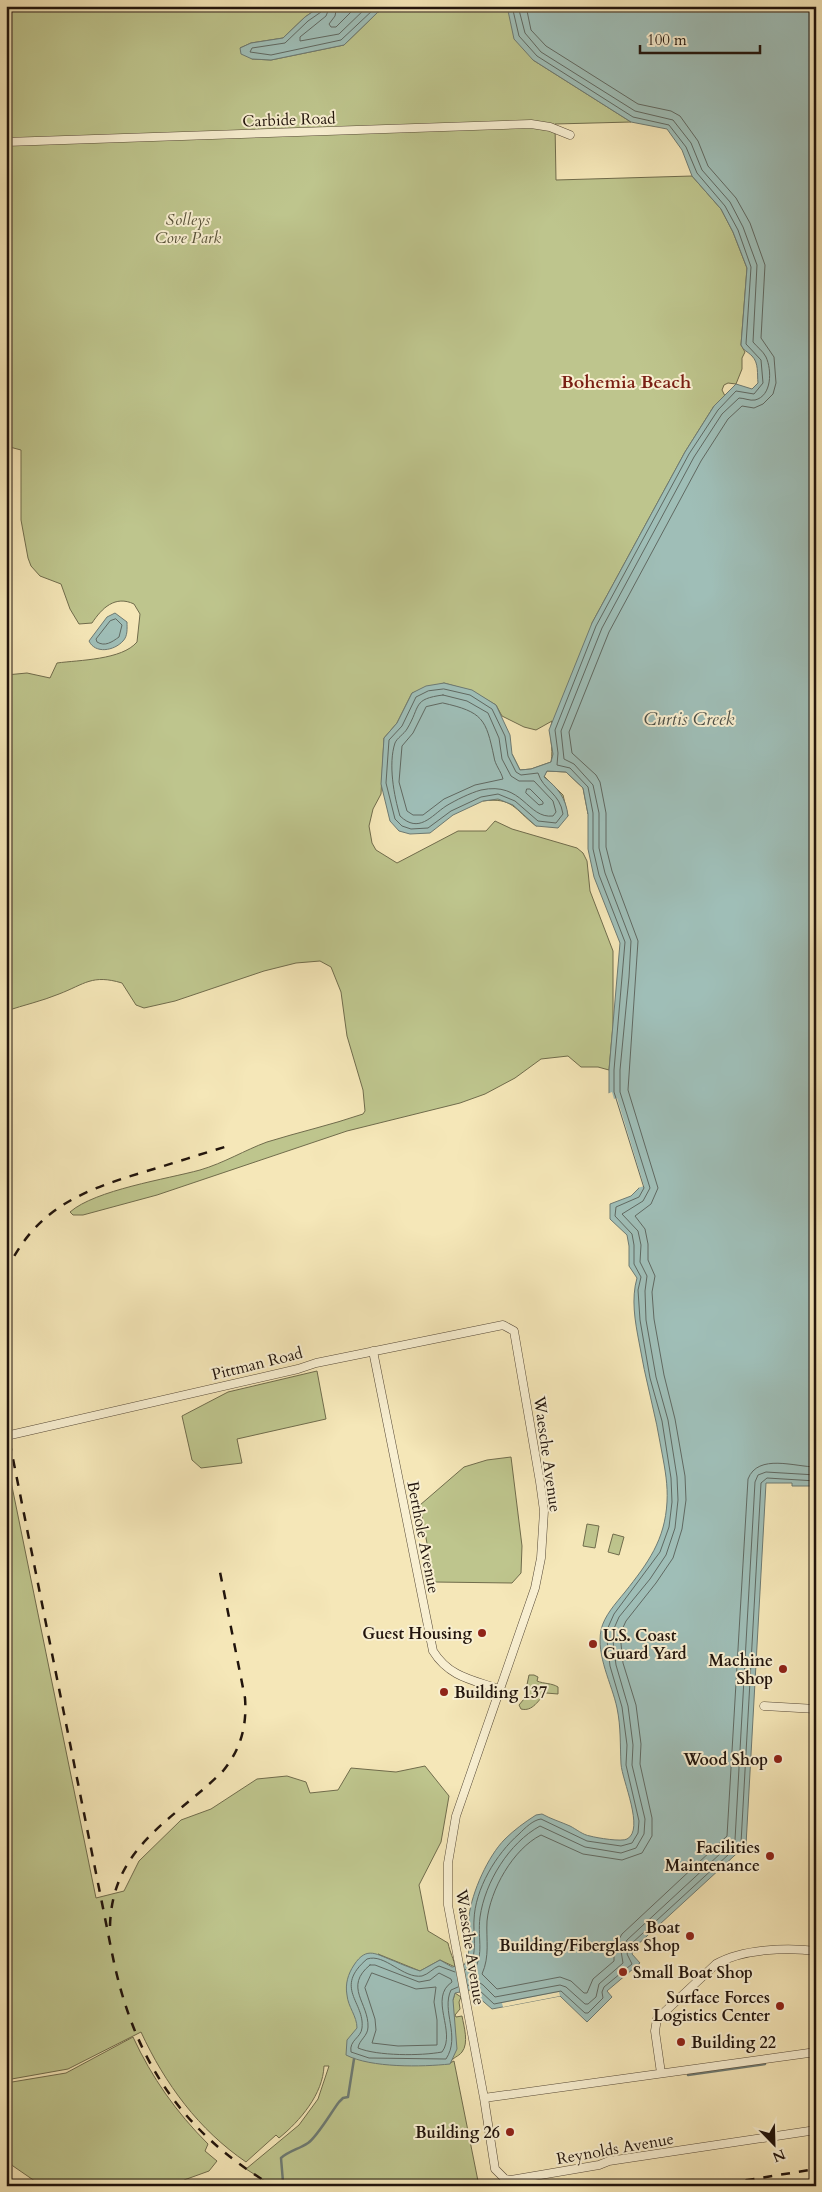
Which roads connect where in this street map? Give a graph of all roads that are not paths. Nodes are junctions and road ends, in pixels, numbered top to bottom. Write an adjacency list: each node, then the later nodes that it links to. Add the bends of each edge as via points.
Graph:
1 (570, 135): 2 (street, Carbide Road, via 531,124)
2 (6, 142)
3 (514, 1331): 4 (street, Pittman Road, via 503,1325); 6 (street, Waesche Avenue, via 540,1482 544,1534 535,1588)
4 (373, 1351): 5 (street, Pittman Road); 6 (street, Berthole Avenue, via 434,1651 444,1667 454,1673)
5 (6, 1436)
6 (499, 1689): 12 (street, Waesche Avenue, via 456,1816 448,1863 448,1905)
7 (764, 1706): 8 (street)
8 (816, 1709)
9 (816, 1951): 11 (street, via 791,1949 743,1954 716,1964 657,2019 655,2031)
10 (816, 2052): 11 (street)
11 (661, 2073): 12 (street)
12 (484, 2098): 13 (street, Reynolds Avenue, via 495,2169 505,2179 512,2180 608,2161)
13 (816, 2130)

